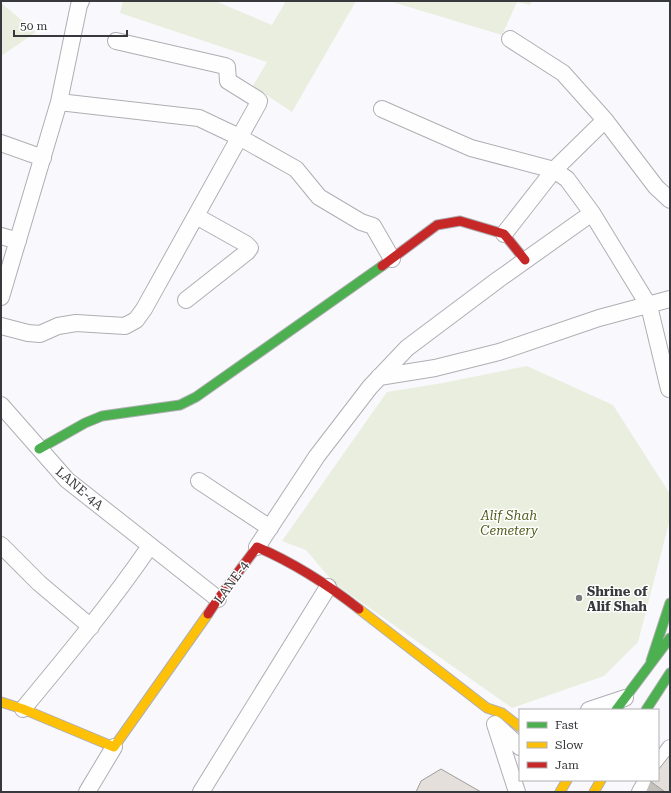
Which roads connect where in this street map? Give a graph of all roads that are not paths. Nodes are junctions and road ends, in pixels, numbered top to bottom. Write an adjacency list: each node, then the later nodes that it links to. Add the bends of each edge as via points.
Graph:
1 (81, 1): 4 (street)
2 (510, 39): 6 (street, via 563,73)
3 (116, 41): 7 (street, via 227,67 228,81 259,101)
4 (59, 102): 7 (street, via 199,118); 9 (street)
5 (382, 109): 10 (street, via 471,148)
6 (606, 120): 10 (street); 11 (street, via 656,187)
7 (239, 138): 13 (street); 17 (street, via 296,169 319,197 361,222 373,226)
8 (1, 143): 9 (street)
9 (43, 158): 16 (street)
10 (554, 170): 12 (street, via 567,179); 14 (street)
11 (670, 200)
12 (592, 213): 18 (street); 22 (street)
13 (196, 216): 21 (street, via 250,248); 23 (street, via 136,320 125,326 76,323 58,326 40,334)
14 (504, 234): 17 (street, via 460,221 437,225); 18 (street)
15 (1, 236): 16 (street)
16 (18, 241): 19 (street)
17 (392, 259): 27 (street, via 196,397 180,405 102,416)
18 (525, 260): 24 (street, via 407,348)
19 (1, 297)
20 (670, 299): 22 (street)
21 (186, 300)
22 (649, 306): 24 (street, via 599,318 499,352 435,368); 25 (street)
23 (1, 326)
24 (379, 377): 29 (street, via 317,456)
25 (669, 389)
26 (1, 405): 27 (street, LANE-4A)
27 (39, 449): 31 (street, LANE-4A, via 67,480)
28 (199, 481): 29 (street)
29 (270, 528): 32 (street)
30 (1, 545): 36 (street, via 39,583)
31 (150, 546): 34 (street, LANE-4A); 36 (street)
32 (257, 547): 33 (street, LANE-4, via 301,568); 34 (street, LANE-4)
33 (328, 587): 42 (street, LANE-4); 55 (street)
34 (218, 599): 50 (street, LANE-4)
35 (670, 603): 38 (street)
36 (91, 627): 43 (street)
37 (670, 638): 38 (street)
38 (651, 662): 41 (street)
39 (670, 673): 45 (street)
40 (1, 702): 43 (street)
41 (620, 704): 44 (street)
42 (487, 708): 47 (street, LANE-4)
43 (23, 709): 50 (street)
44 (594, 709)
45 (647, 709)
46 (519, 716): 47 (street)
47 (498, 719): 48 (street); 49 (street, LANE-4); 56 (street)
48 (519, 726)
49 (519, 746)
50 (114, 747): 54 (street)
51 (670, 748): 52 (street)
52 (659, 764)
53 (647, 781): 57 (street)
54 (86, 792)
55 (200, 792)
56 (517, 792)
57 (640, 792)

